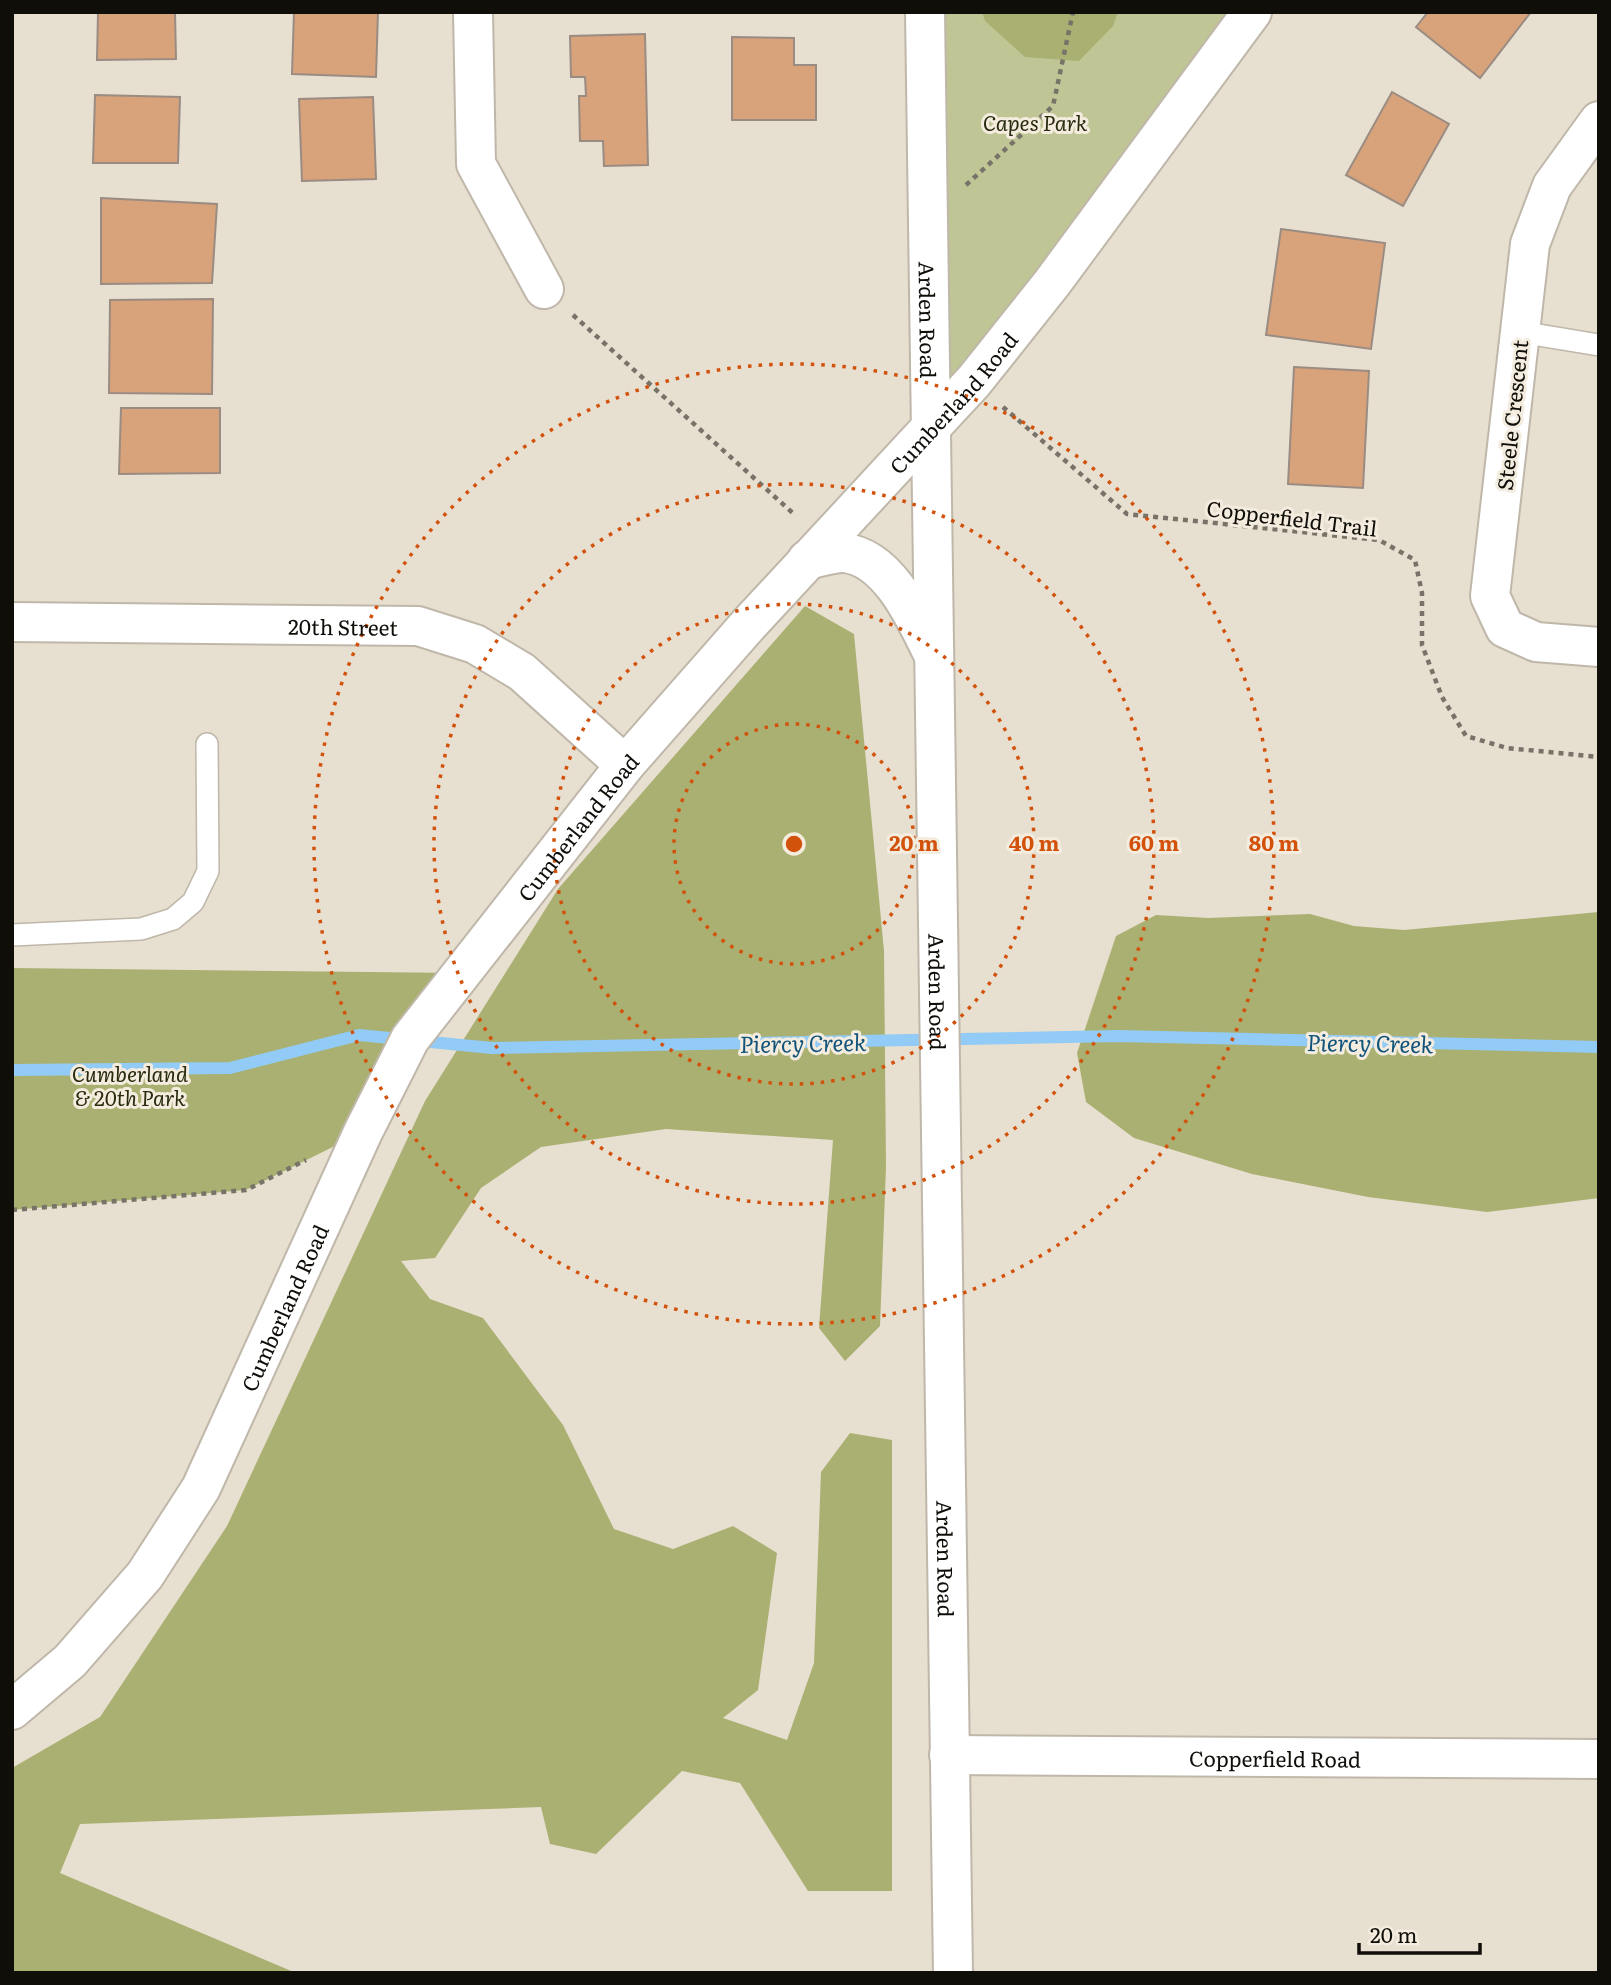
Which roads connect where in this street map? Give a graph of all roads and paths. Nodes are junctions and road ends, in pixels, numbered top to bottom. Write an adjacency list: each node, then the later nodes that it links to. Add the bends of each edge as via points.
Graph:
1 (473, 12): 7 (street, via 476,164)
2 (925, 12): 6 (street, Arden Road)
3 (1073, 12): 6 (path, via 1053,106)
4 (1252, 12): 10 (street, Cumberland Road)
5 (1599, 121): 8 (street, Steele Crescent, via 1552,186 1530,244)
6 (927, 221): 11 (street, Arden Road)
7 (544, 289): 12 (path)
8 (1520, 332): 9 (lane); 14 (street, Steele Crescent, via 1490,596 1506,628 1536,642)
9 (1599, 345)
10 (974, 381): 11 (street, Cumberland Road); 17 (path, Copperfield Trail, via 1127,514 1380,540 1415,561 1422,593 1422,645 1442,697 1466,736 1507,748)
11 (929, 428): 12 (street, Cumberland Road); 15 (street, Arden Road)
12 (816, 551): 15 (street, via 845,553 880,569 907,602); 18 (street, Cumberland Road)
13 (12, 622): 18 (street, 20th Street, via 418,626 475,644 522,673)
14 (1599, 647)
15 (932, 652): 23 (street, Arden Road)
16 (207, 744): 19 (lane, via 208,871 193,902 173,919 141,929)
17 (1599, 757)
18 (625, 765): 20 (street, Cumberland Road, via 410,1039)
19 (12, 935)
20 (363, 1132): 21 (path, via 246,1190); 22 (street, Cumberland Road, via 201,1488 145,1575 70,1661)
21 (12, 1210)
22 (12, 1710)
23 (949, 1755): 24 (street, Copperfield Road); 25 (street, Arden Road)
24 (1599, 1759)
25 (953, 1973)

